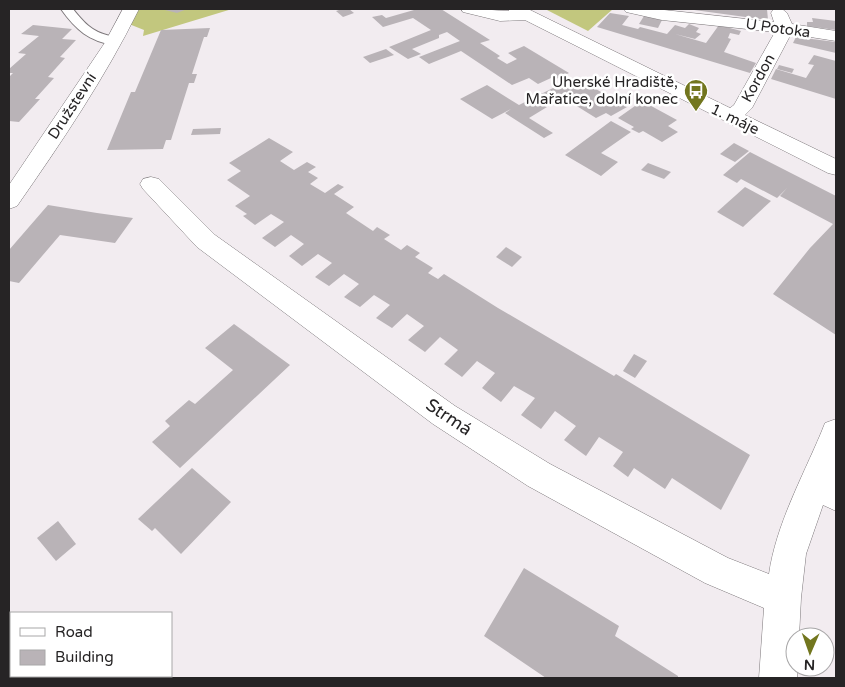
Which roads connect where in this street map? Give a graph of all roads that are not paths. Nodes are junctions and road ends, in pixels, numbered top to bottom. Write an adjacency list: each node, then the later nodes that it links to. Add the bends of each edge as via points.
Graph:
1 (67, 9): 9 (lane, via 87,34)
2 (131, 9): 9 (street, Družstevní)
3 (469, 9): 6 (street, 1. máje, via 500,16)
4 (632, 9): 7 (street, U Potoka)
5 (778, 9): 7 (street)
6 (522, 12): 10 (street, 1. máje)
7 (785, 29): 8 (street, U Potoka); 10 (street, Kordon, via 742,108)
8 (836, 36)
9 (114, 41): 13 (street, Družstevní)
10 (731, 117): 12 (street, 1. máje)
11 (9, 168): 13 (street)
12 (836, 168)
13 (31, 170): 15 (street, Družstevní)
14 (150, 184): 18 (street, Strmá, via 206,241 444,415 538,475 717,571)
15 (9, 201)
16 (836, 433): 17 (street)
17 (827, 488): 18 (street, via 798,525 789,554)
18 (783, 598): 19 (street)
19 (778, 678)

